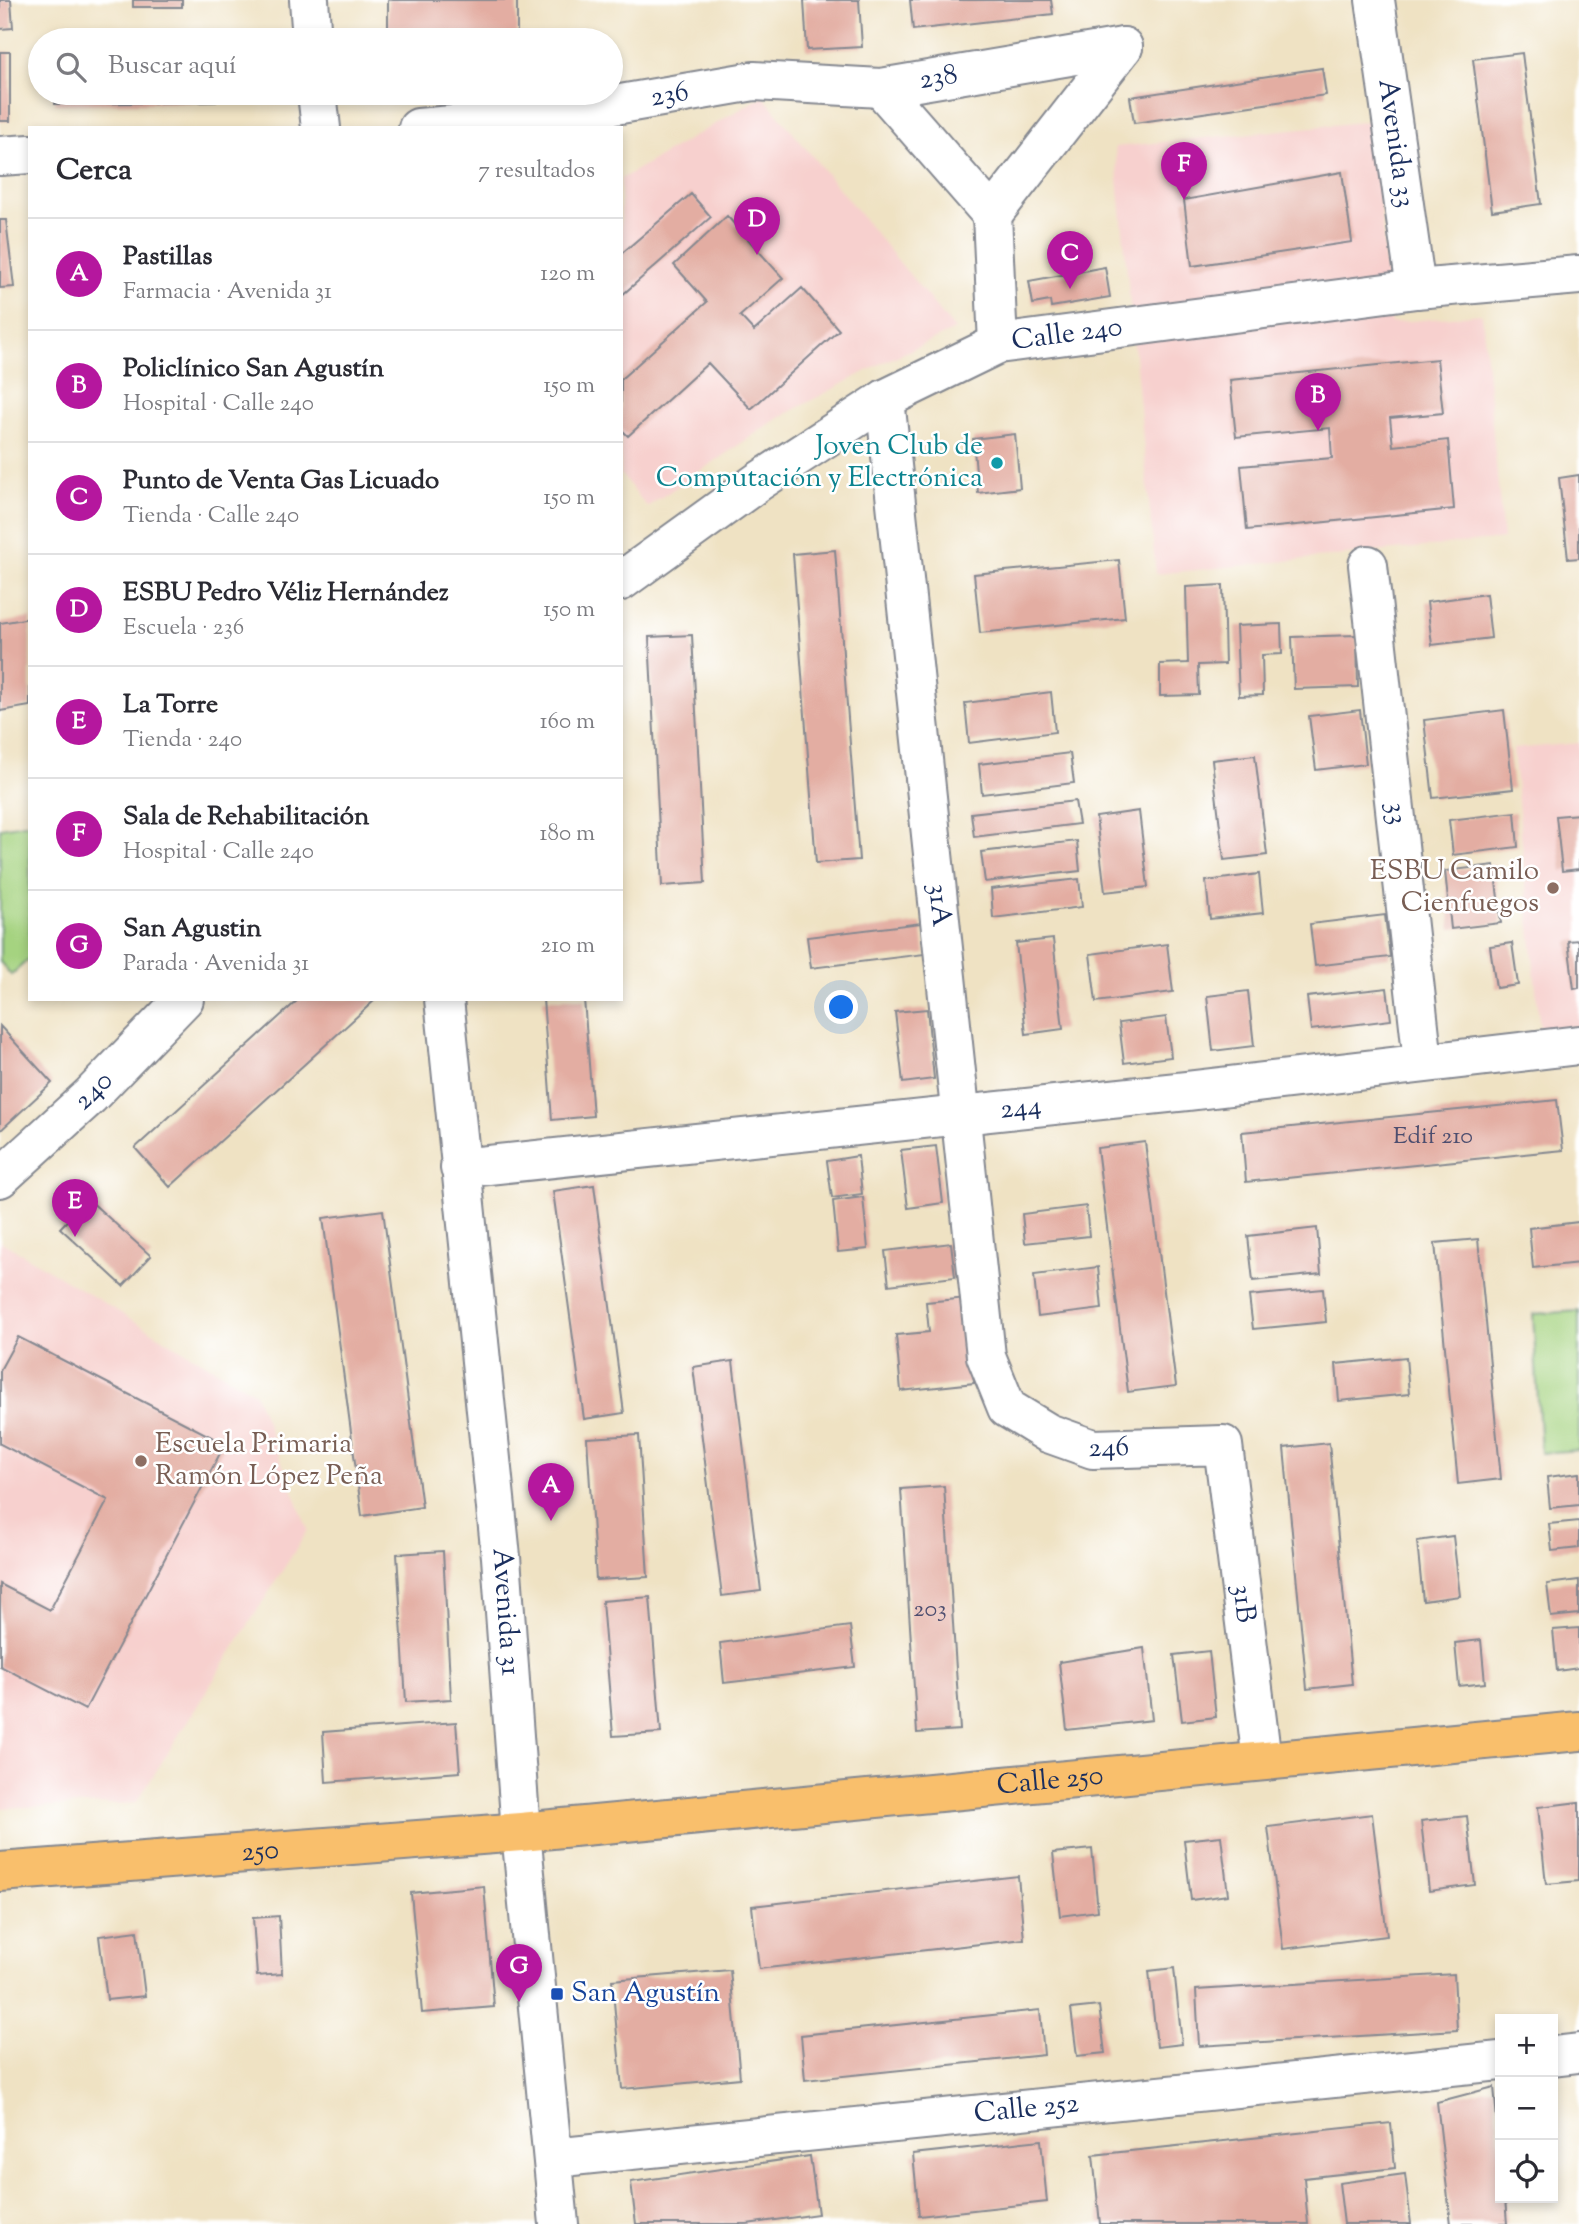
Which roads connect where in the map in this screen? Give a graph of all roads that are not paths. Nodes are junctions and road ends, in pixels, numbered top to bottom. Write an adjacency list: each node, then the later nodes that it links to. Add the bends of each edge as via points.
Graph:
1 (309, 0): 3 (street)
2 (1375, 0): 15 (street, Avenida 33)
3 (311, 28)
4 (754, 81): 5 (street, 238); 6 (street, 236)
5 (881, 88): 13 (street); 13 (street, 238, via 1123,47)
6 (623, 104)
7 (318, 105): 9 (street)
8 (615, 105): 10 (street, 236)
9 (321, 126)
10 (440, 126)
11 (28, 154): 12 (street)
12 (0, 156)
13 (992, 215): 16 (street)
14 (1579, 275): 15 (street, Calle 240)
15 (1416, 289): 16 (street, Calle 240)
16 (998, 344): 17 (street, Calle 240)
17 (885, 399): 19 (street, Calle 240, via 758,482); 24 (street, 31A)
18 (1368, 565): 23 (street, 33)
19 (623, 580)
20 (182, 1001): 26 (street, 240, via 90,1096)
21 (444, 1001): 25 (street, Avenida 31)
22 (1579, 1045): 23 (street, 244)
23 (1423, 1062): 24 (street, 244)
24 (960, 1113): 25 (street, 244); 27 (street, 31A, via 986,1356)
25 (460, 1168): 31 (street, Avenida 31, via 501,1557)
26 (0, 1178)
27 (1007, 1408): 28 (street, 246, via 1048,1433 1093,1449)
28 (1223, 1445): 30 (street, 31B)
29 (1579, 1731): 30 (main road, Calle 250)
30 (1262, 1762): 31 (main road, Calle 250)
31 (521, 1832): 32 (main road, 250); 36 (street, Avenida 31)
32 (0, 1872)
33 (1579, 2053): 34 (street)
34 (1558, 2055)
35 (1495, 2063): 36 (street, Calle 252)
36 (553, 2158): 37 (street, Avenida 31)
37 (559, 2224)

